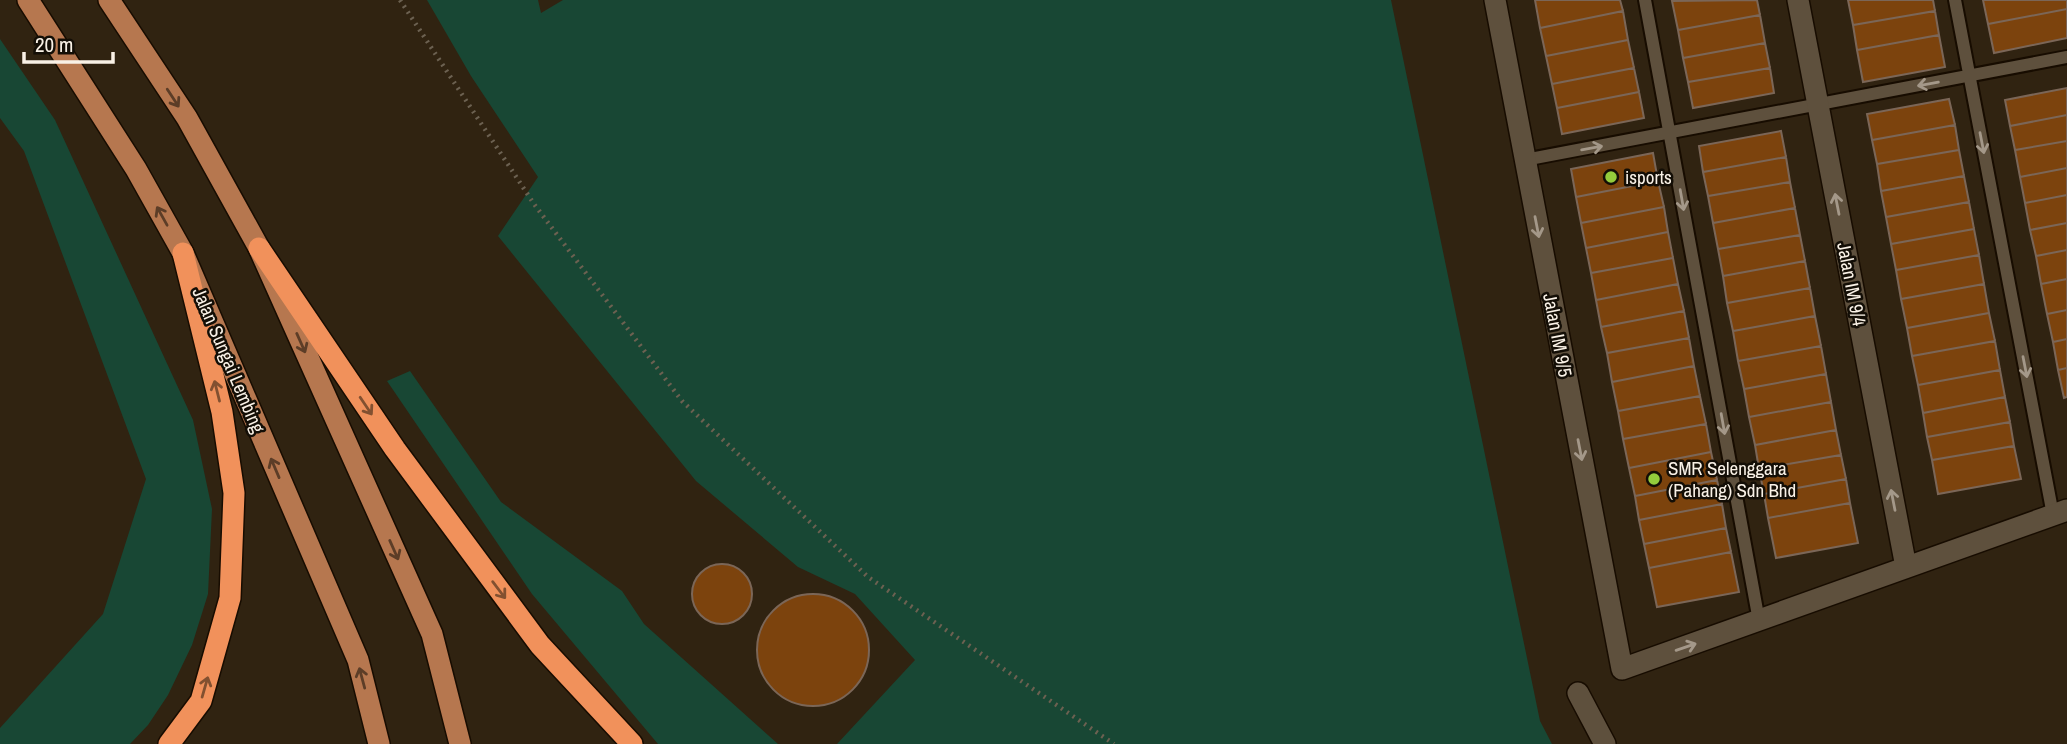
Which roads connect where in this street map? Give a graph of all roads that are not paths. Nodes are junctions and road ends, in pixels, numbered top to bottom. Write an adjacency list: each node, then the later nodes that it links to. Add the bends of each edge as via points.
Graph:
1 (28, 0): 13 (main road, Jalan Sungai Lembing, one-way to 1, via 136,169)
2 (109, 0): 12 (main road, one-way to 12, via 187,118)
3 (1495, 0): 11 (street, Jalan IM 9/5)
4 (1645, 0): 10 (lane)
5 (1798, 0): 9 (street, Jalan IM 9/4)
6 (1955, 0): 8 (lane)
7 (2067, 57): 8 (lane)
8 (1970, 76): 9 (lane, one-way to 9); 14 (lane, one-way to 14)
9 (1818, 103): 10 (lane); 15 (street, Jalan IM 9/4, one-way to 9)
10 (1670, 133): 11 (lane, one-way to 10); 16 (lane, one-way to 16)
11 (1524, 160): 16 (street, Jalan IM 9/5, one-way to 16, via 1622,669)
12 (259, 248): 20 (main road, one-way to 20, via 432,634); 21 (highway, one-way to 21, via 395,449 540,646)
13 (183, 253): 18 (highway, one-way to 13, via 201,701 230,598 234,506 222,412); 19 (main road, Jalan Sungai Lembing, one-way to 13, via 358,660)
14 (2060, 513): 15 (street)
15 (1906, 567): 16 (street)
16 (1759, 621)
17 (1578, 693): 22 (street)
18 (169, 744)
19 (379, 744)
20 (460, 744)
21 (632, 744)
22 (1605, 744)

